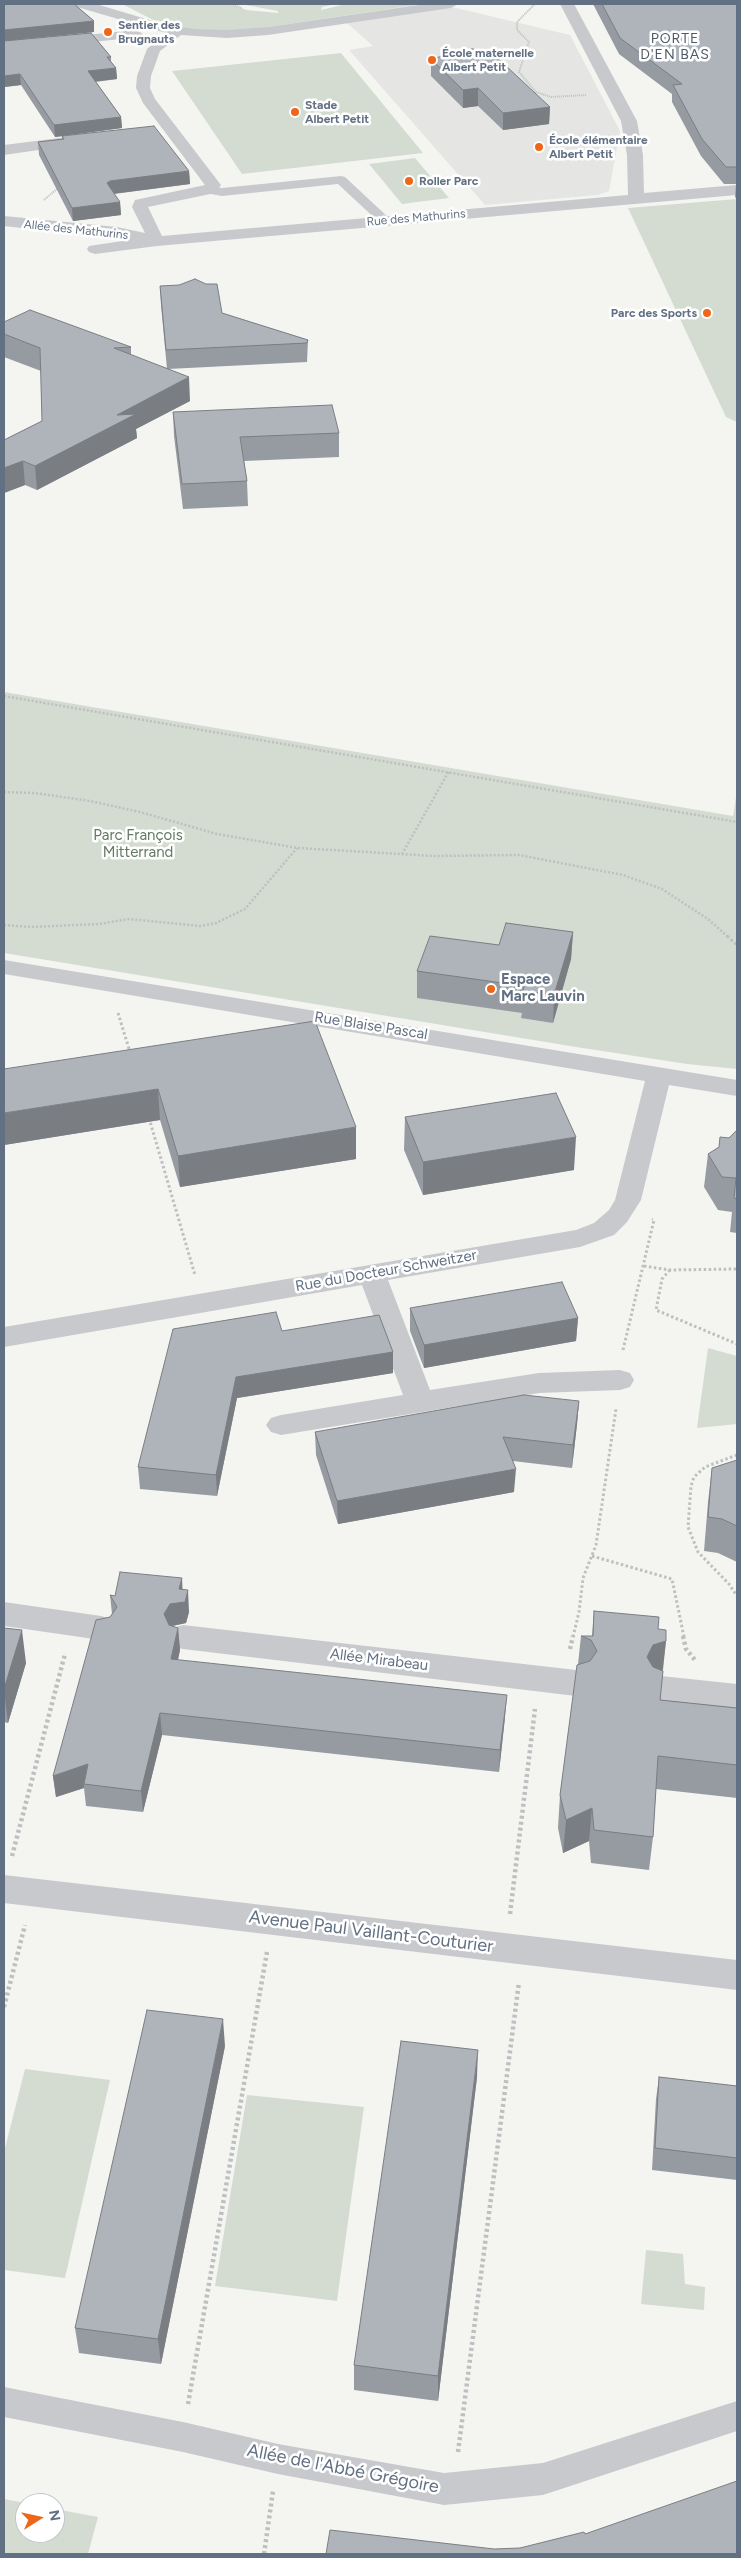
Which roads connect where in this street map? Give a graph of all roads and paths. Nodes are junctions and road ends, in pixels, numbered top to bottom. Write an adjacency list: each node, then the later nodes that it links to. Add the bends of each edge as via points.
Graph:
1 (82, 4): 5 (street); 7 (street)
2 (451, 4): 6 (street)
3 (535, 4): 10 (path, via 517,22 517,30 529,42 519,72 536,92 551,97)
4 (567, 4): 10 (street)
5 (178, 31): 6 (street, via 227,34); 8 (street)
6 (268, 31): 8 (street, via 210,41)
7 (136, 34): 8 (street); 9 (street)
8 (164, 40): 11 (street, via 154,49 143,88)
9 (4, 47)
10 (614, 93): 18 (street, via 629,121 635,155)
11 (168, 128): 12 (street); 16 (street, via 214,185)
12 (149, 131)
13 (91, 139): 14 (street)
14 (4, 150)
15 (61, 186): 20 (path)
16 (209, 190): 19 (lane, Allée des Mathurins, via 222,192 341,180); 21 (street, Allée des Mathurins, via 141,203 140,207)
17 (737, 190): 18 (street, Rue des Mathurins)
18 (636, 199): 19 (street, Rue des Mathurins)
19 (385, 221): 21 (street, Rue des Mathurins)
20 (11, 222): 21 (street, Allée des Mathurins, via 118,232)
21 (158, 241): 22 (street, Rue des Mathurins)
22 (96, 249)
23 (4, 696): 24 (path)
24 (449, 771): 26 (path); 28 (path)
25 (4, 792): 27 (path, via 90,801 217,834)
26 (737, 822)
27 (298, 848): 28 (path); 29 (path, via 245,909 216,923 200,926 129,920 70,926)
28 (402, 854): 30 (path, via 519,855 623,875 662,889 708,919)
29 (4, 925)
30 (737, 945)
31 (4, 967): 32 (street, Rue Blaise Pascal)
32 (110, 984): 33 (path); 34 (street, Rue Blaise Pascal)
33 (132, 1059)
34 (658, 1075): 35 (street, Rue Blaise Pascal); 40 (street, Rue du Docteur Schweitzer, via 628,1200 604,1229 580,1238)
35 (737, 1088)
36 (148, 1115): 41 (path)
37 (644, 1266): 39 (path)
38 (737, 1269): 39 (path)
39 (670, 1270): 43 (path, via 662,1278 656,1310)
40 (371, 1273): 41 (street, Rue du Docteur Schweitzer); 45 (street)
41 (203, 1302): 42 (street, Rue du Docteur Schweitzer)
42 (4, 1337)
43 (737, 1344)
44 (620, 1380): 45 (street, via 539,1382)
45 (420, 1402): 46 (street)
46 (281, 1425)
47 (737, 1455): 50 (path, via 705,1467 694,1477 688,1527 698,1552)
48 (598, 1531): 49 (path)
49 (592, 1556): 54 (path, via 672,1579 686,1649); 55 (path, via 583,1578 580,1612)
50 (737, 1596)
51 (4, 1614): 52 (street)
52 (87, 1626): 58 (path)
53 (183, 1637): 55 (street, Allée Mirabeau)
54 (700, 1664)
55 (560, 1681): 60 (path)
56 (661, 1690): 57 (street)
57 (737, 1697)
58 (16, 1880): 59 (street, Avenue Paul Vaillant-Couturier); 62 (path)
59 (272, 1920): 60 (street, Avenue Paul Vaillant-Couturier); 65 (path)
60 (514, 1949): 61 (street, Avenue Paul Vaillant-Couturier); 67 (path, via 456,2470)
61 (737, 1975)
62 (4, 2007)
63 (4, 2402): 65 (lane, Allée de l'Abbé Grégoire)
64 (737, 2416): 67 (lane, Allée de l'Abbé Grégoire, via 543,2479)
65 (183, 2437): 66 (lane, Allée de l'Abbé Grégoire)
66 (278, 2458): 67 (lane, Allée de l'Abbé Grégoire); 68 (path)
67 (444, 2489)
68 (264, 2554)

